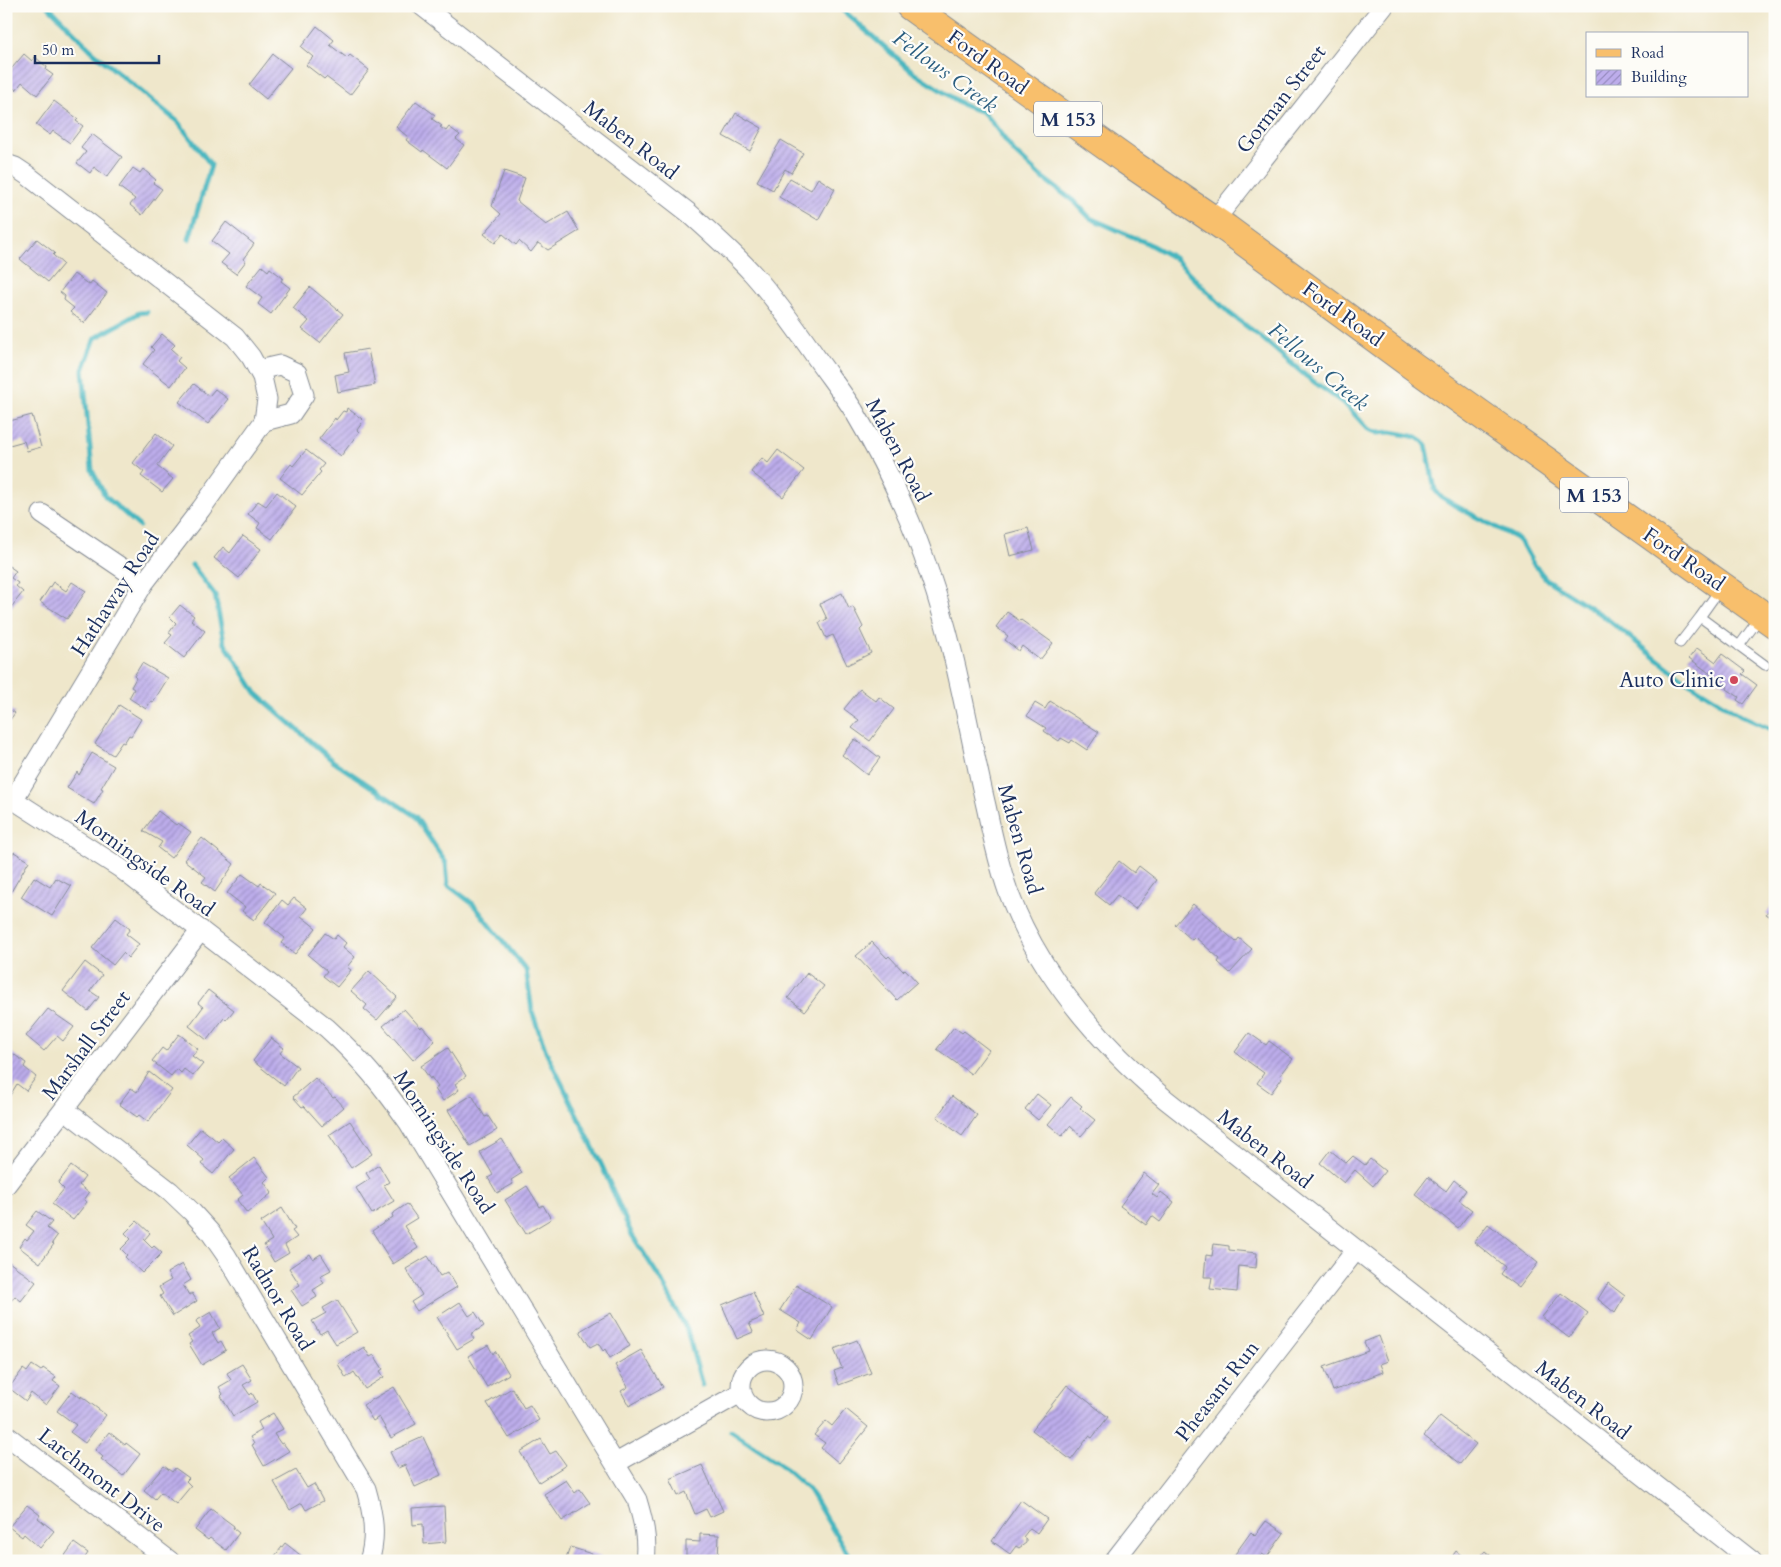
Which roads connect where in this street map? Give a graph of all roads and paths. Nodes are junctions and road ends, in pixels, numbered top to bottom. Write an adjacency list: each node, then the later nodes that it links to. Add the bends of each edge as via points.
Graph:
1 (422, 6): 20 (street, Maben Road, via 689,213 754,275 798,331 852,409 909,516 946,627 1000,866 1019,917 1045,965 1088,1024 1140,1078)
2 (910, 6): 5 (main road, Ford Road / M 153)
3 (1384, 6): 5 (street, Gorman Street)
4 (6, 164): 6 (street, via 26,175 235,337)
5 (1214, 221): 10 (main road, Ford Road / M 153)
6 (258, 370): 7 (street, via 267,399); 7 (street, via 280,365 297,373 304,396 291,414)
7 (264, 421): 9 (street, Hathaway Road)
8 (42, 514): 9 (street)
9 (144, 583): 16 (street, Hathaway Road)
10 (1722, 586): 11 (lane); 12 (main road, Ford Road / M 153)
11 (1700, 617): 13 (lane); 14 (lane)
12 (1768, 619): 14 (lane)
13 (1680, 644)
14 (1739, 646): 15 (lane)
15 (1765, 665)
16 (10, 797): 17 (street, Morningside Road, via 99,853)
17 (201, 930): 18 (street, Marshall Street); 23 (street, Morningside Road, via 327,1028 383,1086 409,1122)
18 (65, 1110): 19 (street, Marshall Street); 26 (street, Radnor Road, via 170,1192 197,1218 226,1255 366,1489 374,1530)
19 (6, 1186)
20 (1356, 1250): 24 (street, Maben Road); 28 (street, Pheasant Run)
21 (742, 1392): 23 (street)
22 (6, 1435): 25 (street, Larchmont Drive)
23 (616, 1463): 27 (street, Morningside Road, via 637,1500 644,1522)
24 (1730, 1554): 29 (street, Maben Road)
25 (170, 1561)
26 (369, 1561)
27 (645, 1561)
28 (1114, 1561)
29 (1752, 1561)

